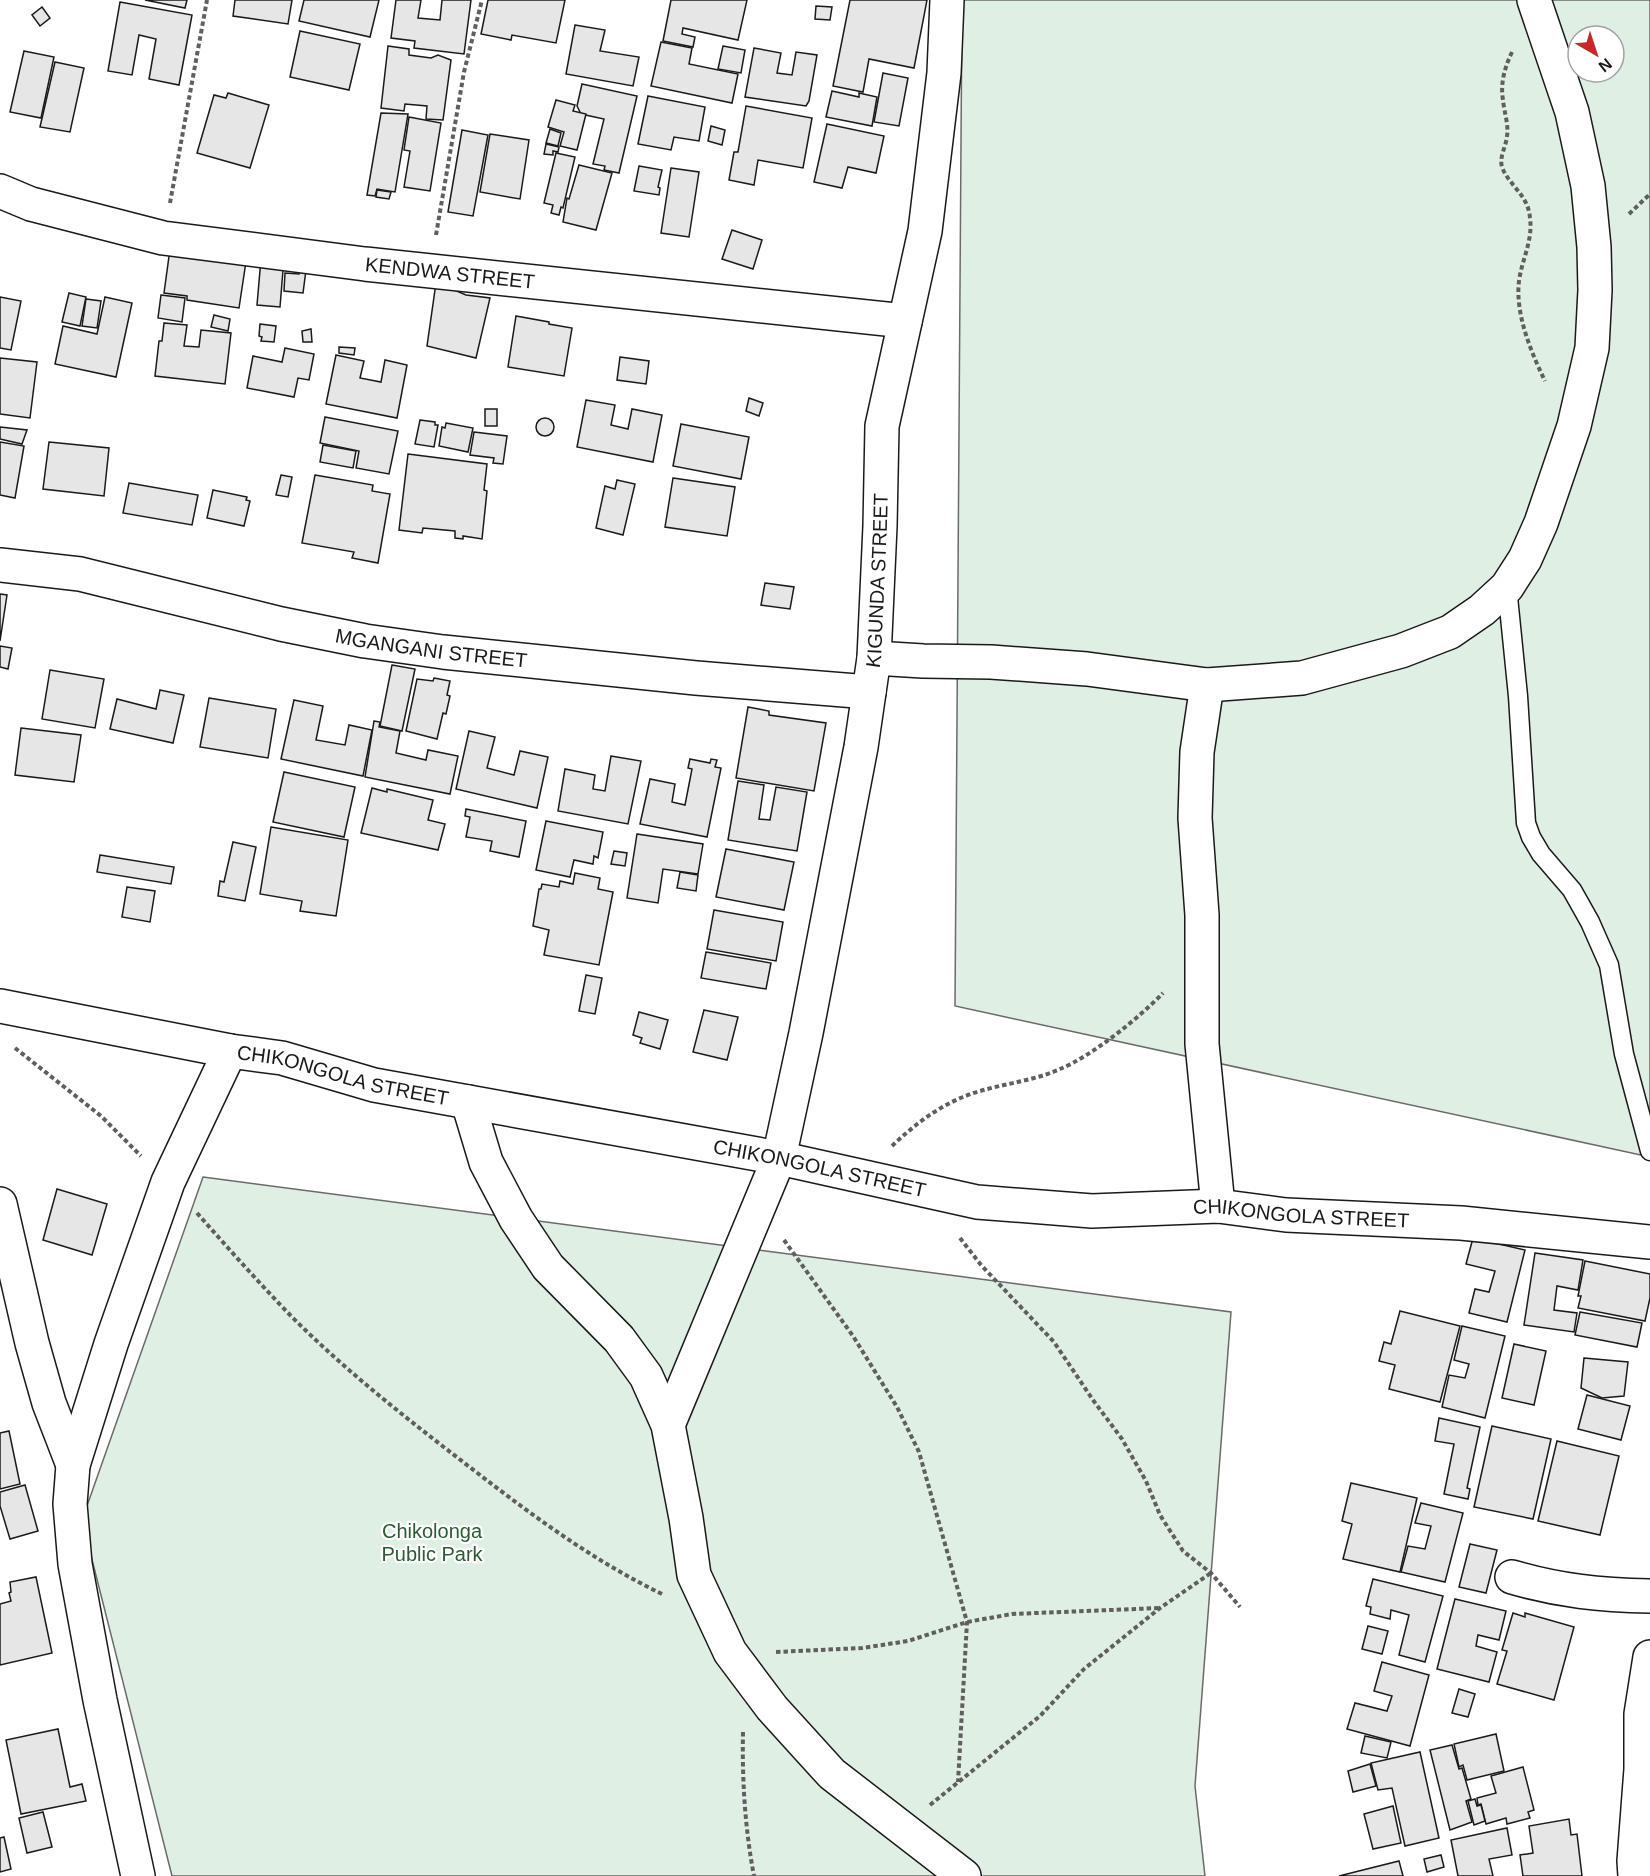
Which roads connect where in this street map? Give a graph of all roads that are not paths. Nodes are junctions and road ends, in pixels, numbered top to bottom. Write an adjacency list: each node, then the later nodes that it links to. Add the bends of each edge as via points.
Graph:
1 (947, 0): 4 (street, KIGUNDA STREET, via 944,73 926,231)
2 (1536, 8): 6 (street, via 1572,112 1588,186 1595,290 1592,348 1574,426 1541,523)
3 (0, 191): 4 (street, KENDWA STREET, via 31,204 164,238)
4 (905, 321): 7 (street, KIGUNDA STREET, via 882,426)
5 (0, 565): 9 (street, MGANGANI STREET, via 80,574 281,624 376,643 696,678)
6 (1507, 587): 8 (street, via 1459,626 1401,651 1302,678); 13 (lane, via 1526,823 1541,854 1572,890 1609,965 1624,1054)
7 (874, 658): 8 (street, via 1087,669); 9 (street, KIGUNDA STREET)
8 (1207, 685): 16 (street, via 1197,752 1195,818 1202,915 1202,1044)
9 (868, 692): 14 (street, KIGUNDA STREET, via 861,747)
10 (0, 1006): 11 (street, CHIKONGOLA STREET)
11 (230, 1050): 12 (street, CHIKONGOLA STREET, via 282,1058 374,1085); 19 (street, via 168,1182)
12 (468, 1102): 14 (street, CHIKONGOLA STREET); 18 (street, via 486,1162 516,1219 548,1267 619,1339 646,1376)
13 (1650, 1151)
14 (779, 1158): 16 (street, CHIKONGOLA STREET, via 977,1202 1092,1211); 18 (street, KIGUNDA STREET)
15 (0, 1204): 19 (street, via 34,1353)
16 (1218, 1206): 17 (street, CHIKONGOLA STREET, via 1286,1215 1461,1223)
17 (1650, 1242)
18 (668, 1425): 24 (street, via 694,1575 730,1652 772,1708 832,1774)
19 (73, 1465): 23 (street, via 70,1504 75,1564)
20 (1512, 1577): 21 (street, via 1578,1593)
21 (1650, 1596)
22 (1650, 1658): 25 (street, via 1641,1714)
23 (138, 1876)
24 (963, 1876)
25 (1635, 1876)

